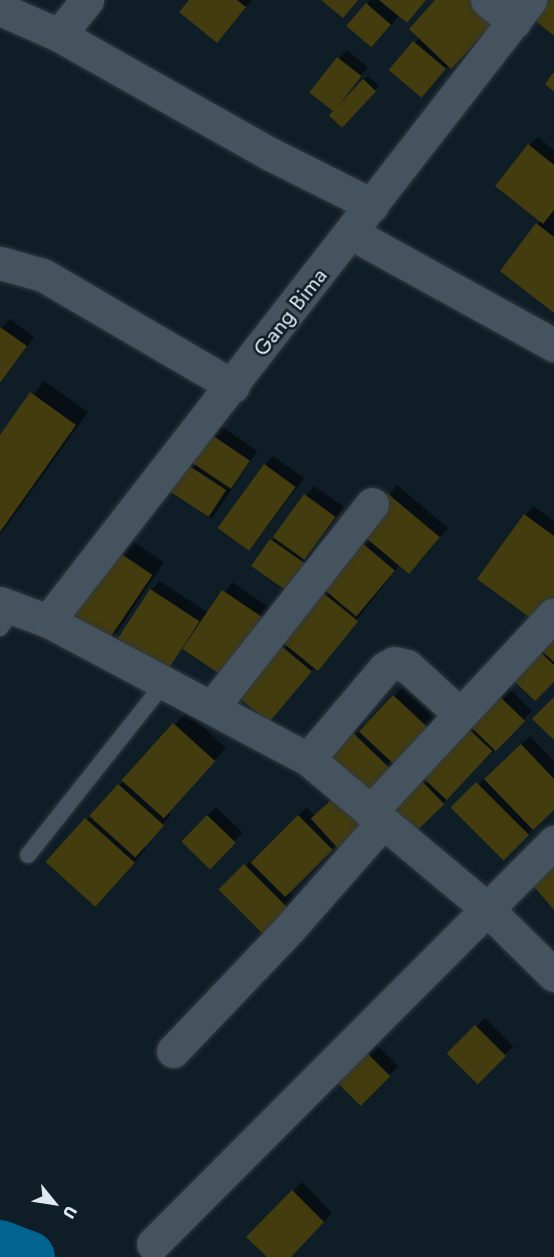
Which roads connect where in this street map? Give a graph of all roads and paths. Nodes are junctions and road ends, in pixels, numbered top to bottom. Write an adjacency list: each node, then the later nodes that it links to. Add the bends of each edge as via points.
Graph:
1 (87, 0): 5 (street)
2 (487, 0): 4 (street)
3 (0, 9): 5 (street)
4 (522, 11): 6 (street, Gang Bima)
5 (59, 35): 6 (street, via 272,155)
6 (372, 205): 7 (street, Gang Bima)
7 (351, 233): 9 (street); 10 (street, Gang Bima)
8 (0, 263): 10 (street, via 44,275)
9 (554, 345)
10 (233, 386): 14 (street, Gang Bima)
11 (372, 504): 16 (street)
12 (5, 613): 14 (street)
13 (554, 614): 17 (street)
14 (48, 621): 15 (street)
15 (165, 682): 16 (street); 21 (lane)
16 (213, 706): 18 (street)
17 (460, 714): 18 (street, via 407,666 394,663); 19 (street)
18 (308, 759): 19 (street)
19 (376, 817): 22 (street); 24 (street, via 289,929)
20 (554, 842): 22 (street)
21 (28, 855)
22 (486, 908): 23 (street); 25 (street)
23 (554, 975)
24 (173, 1051)
25 (153, 1244)

